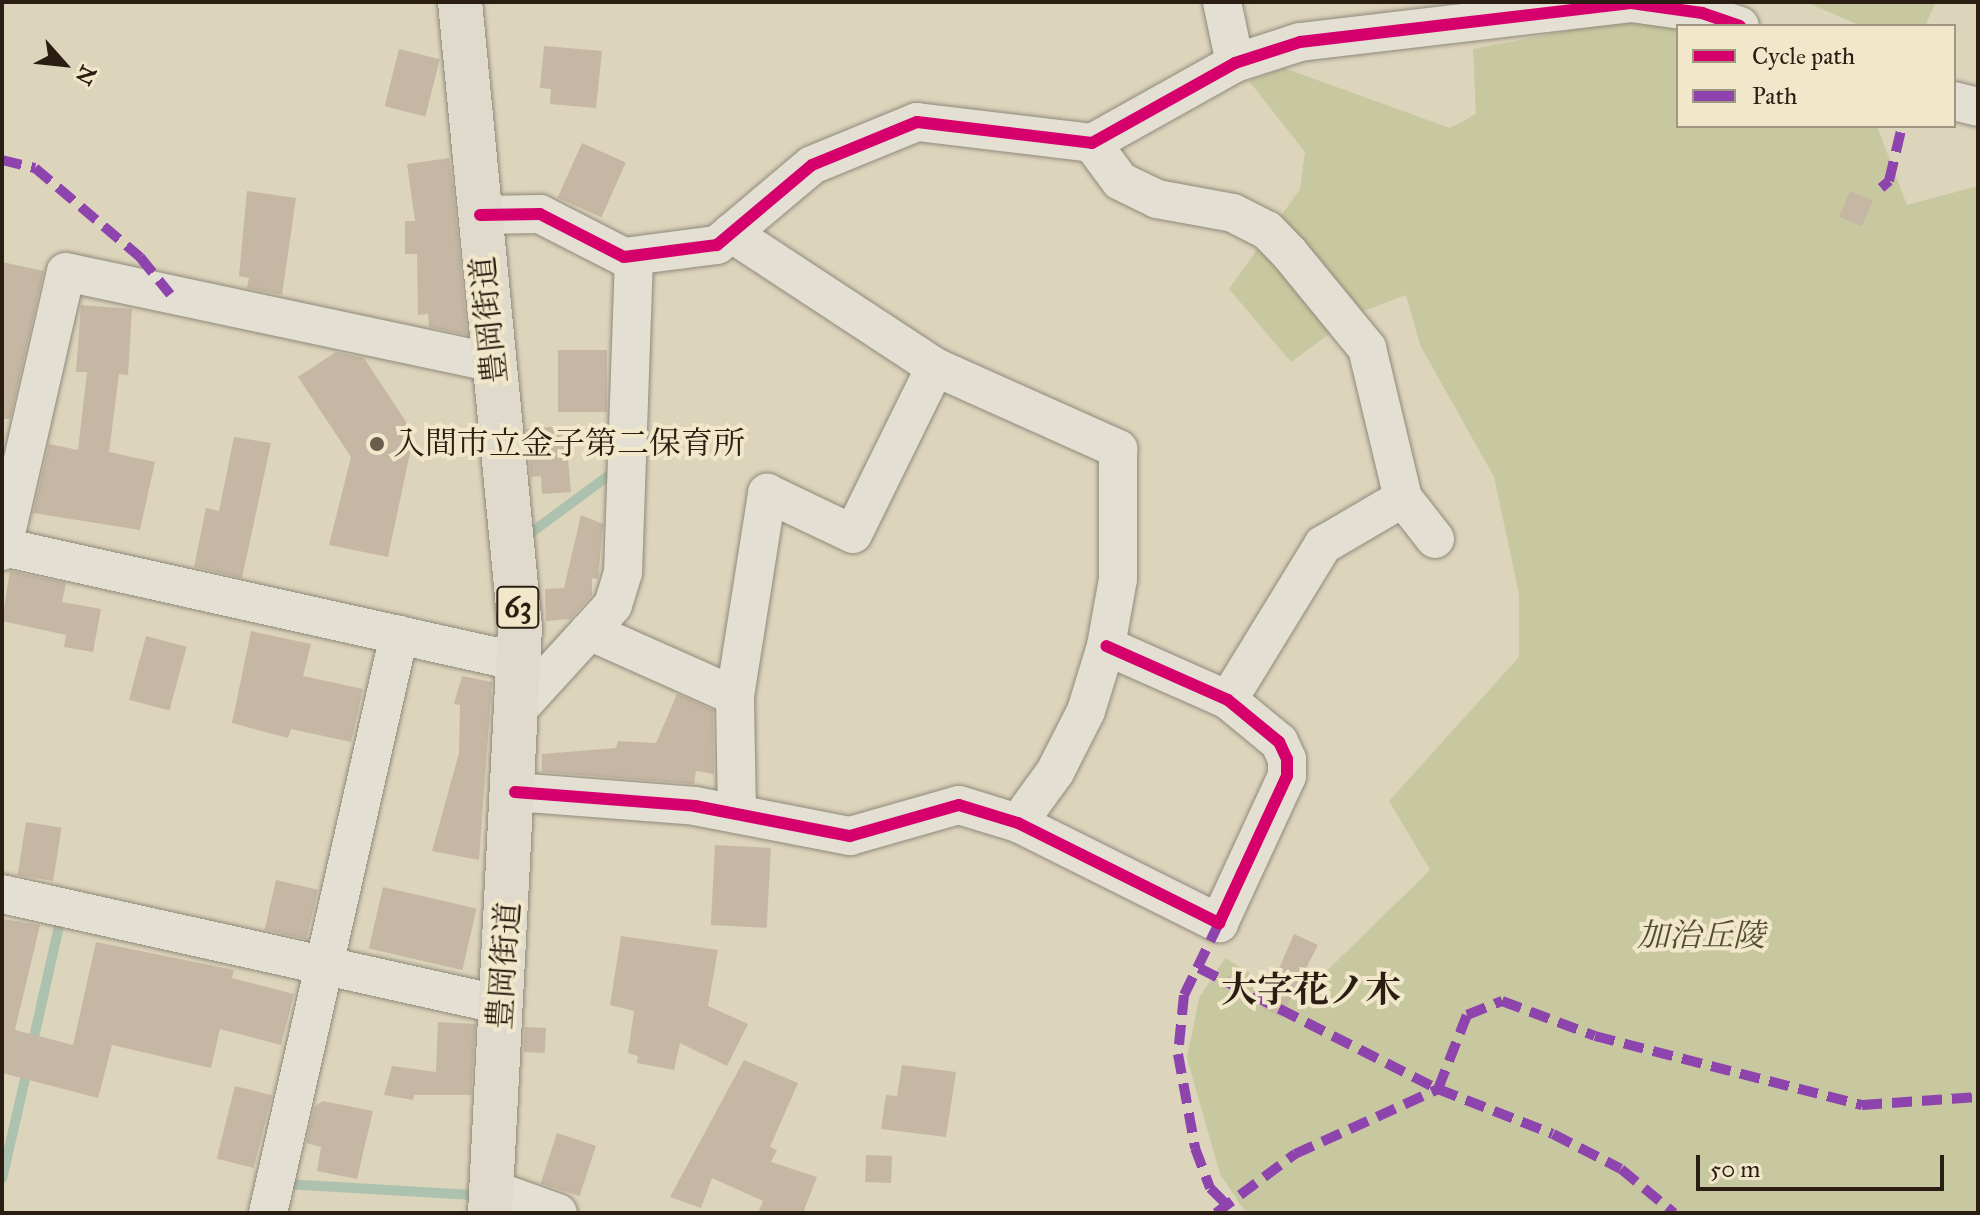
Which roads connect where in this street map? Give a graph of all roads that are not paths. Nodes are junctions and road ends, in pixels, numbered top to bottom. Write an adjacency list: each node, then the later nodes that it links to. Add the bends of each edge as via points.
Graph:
1 (460, 2): 8 (main road, 豊岡街道 / 63)
2 (1222, 2): 4 (street)
3 (1734, 24): 4 (street, via 1702,13 1631,3 1300,42)
4 (1235, 63): 7 (street)
5 (1956, 102): 6 (street)
6 (1978, 107)
7 (1092, 143): 9 (street, via 917,122 812,165); 13 (street, via 1120,181 1157,199 1233,213 1267,230 1290,254 1367,348)
8 (480, 215): 10 (street, via 540,214 624,257); 11 (main road, 豊岡街道 / 63)
9 (731, 233): 10 (street, via 717,245); 12 (street)
10 (634, 256): 16 (street, via 623,573 613,605)
11 (494, 363): 15 (street, via 66,272); 19 (main road, 豊岡街道 / 63)
12 (935, 367): 18 (street, via 1118,449 1118,579); 20 (street, via 853,534 767,493)
13 (1403, 498): 14 (street); 21 (street, via 1323,545)
14 (1435, 539)
15 (2, 549): 17 (street)
16 (589, 631): 20 (street); 22 (street)
17 (399, 635): 19 (street); 27 (street)
18 (1106, 646): 21 (street); 25 (street, via 1086,711 1055,772)
19 (520, 662): 22 (main road, 豊岡街道 / 63)
20 (735, 696): 24 (street)
21 (1228, 700): 25 (street, via 1279,742 1287,776 1219,923)
22 (520, 707): 23 (main road, 豊岡街道 / 63)
23 (515, 792): 24 (street, via 596,795); 28 (main road, 豊岡街道 / 63)
24 (737, 814): 25 (street, via 850,836 959,805)
25 (1018, 823)
26 (2, 894): 27 (street)
27 (323, 962): 28 (street); 30 (street)
28 (502, 1005): 29 (main road, 豊岡街道 / 63)
29 (490, 1201): 31 (street)
30 (268, 1213)
31 (558, 1213)

